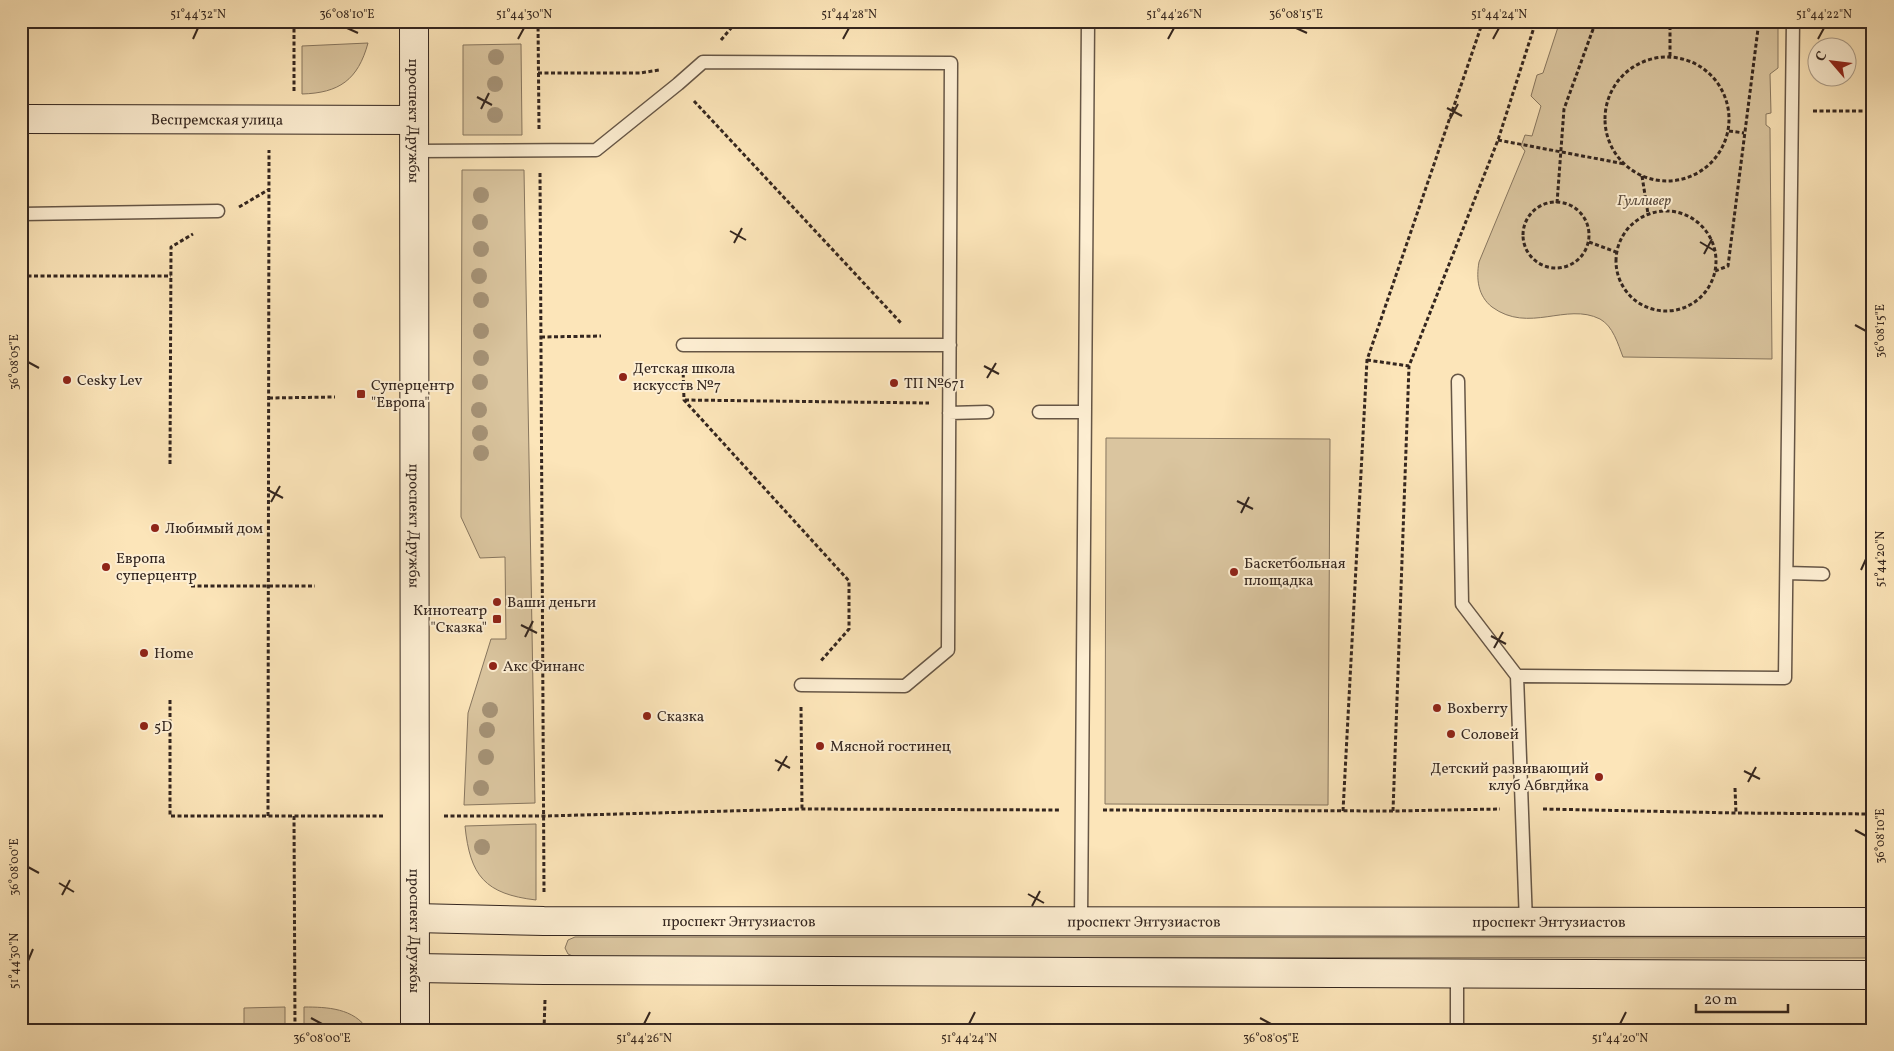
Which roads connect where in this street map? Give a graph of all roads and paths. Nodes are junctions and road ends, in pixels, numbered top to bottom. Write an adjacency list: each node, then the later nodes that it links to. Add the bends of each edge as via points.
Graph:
1 (43, 21): 12 (path)
2 (294, 21): 19 (path)
3 (414, 21): 21 (main road, проспект Дружбы)
4 (538, 21): 15 (path)
5 (737, 21): 14 (path)
6 (1088, 21): 55 (lane)
7 (1483, 21): 46 (path)
8 (1596, 21): 28 (path, via 1564,109)
9 (1670, 21): 13 (path)
10 (1759, 21): 23 (path)
11 (1793, 21): 17 (lane)
12 (21, 28)
13 (1670, 56): 22 (path, via 1692,61 1710,72 1723,90 1730,110); 29 (path, via 1646,60 1628,71 1614,87 1606,107 1605,127 1611,147)
14 (703, 62): 15 (path, via 640,73); 16 (lane); 45 (lane, via 951,63)
15 (538, 73): 27 (path)
16 (678, 84): 27 (lane, via 596,150); 44 (path)
17 (1792, 111): 18 (path); 57 (lane)
18 (1873, 111)
19 (294, 118): 20 (main road, Веспремская улица); 21 (main road, Веспремская улица)
20 (21, 119)
21 (414, 120): 26 (main road, проспект Дружбы)
22 (1729, 131): 23 (path); 30 (path, via 1721,151 1707,167 1685,179 1664,181)
23 (1744, 133): 38 (path, via 1728,266)
24 (1498, 140): 28 (path)
25 (277, 148): 50 (path, via 269,148)
26 (414, 151): 27 (lane); 74 (main road, проспект Дружбы)
27 (539, 152): 42 (path)
28 (1561, 152): 29 (path); 31 (path)
29 (1624, 164): 30 (path)
30 (1642, 176): 34 (path)
31 (1558, 203): 35 (path, via 1569,205 1586,220); 35 (path, via 1540,207 1528,219 1524,240 1534,259 1543,266 1566,267 1577,261)
32 (218, 211): 33 (lane)
33 (21, 214)
34 (1648, 214): 37 (path, via 1633,222 1622,236); 38 (path, via 1667,210 1685,214 1700,224 1710,237 1716,254)
35 (1589, 242): 37 (path)
36 (171, 247): 40 (path)
37 (1616, 252): 38 (path, via 1615,268 1620,284 1645,308 1662,312 1680,310 1697,301 1709,288)
38 (1715, 271)
39 (21, 276): 40 (path)
40 (171, 276): 56 (path)
41 (601, 336): 42 (path)
42 (541, 337): 75 (path)
43 (683, 345): 44 (lane); 51 (path)
44 (922, 346): 45 (lane)
45 (950, 346): 52 (lane)
46 (1367, 360): 47 (path); 69 (path)
47 (1409, 366)
48 (1458, 381): 62 (lane, via 1462,604)
49 (334, 397): 50 (path)
50 (269, 398): 60 (path)
51 (684, 400): 52 (path); 63 (path, via 849,581 849,629)
52 (949, 408): 53 (lane); 63 (lane, via 948,650 905,686)
53 (987, 412)
54 (1039, 412): 55 (lane)
55 (1084, 412): 68 (lane)
56 (170, 464)
57 (1787, 573): 58 (lane); 62 (lane, via 1785,678)
58 (1824, 574)
59 (191, 586): 60 (path)
60 (268, 586): 61 (path); 72 (path)
61 (315, 586)
62 (1517, 676): 67 (lane)
63 (801, 685): 66 (path)
64 (170, 700): 72 (path, via 170,816)
65 (1735, 788): 70 (path)
66 (802, 808): 68 (path); 75 (path)
67 (1521, 809): 69 (path); 70 (path); 80 (lane)
68 (1081, 810): 69 (path); 78 (lane)
69 (1343, 811)
70 (1736, 813): 71 (path)
71 (1873, 814)
72 (268, 816): 73 (path)
73 (294, 816): 74 (path); 85 (path)
74 (414, 816): 75 (path); 76 (main road, проспект Дружбы)
75 (545, 816): 77 (path)
76 (415, 918): 77 (main road, проспект Энтузиастов); 81 (main road, проспект Дружбы)
77 (544, 921): 78 (main road, проспект Энтузиастов)
78 (1081, 921): 80 (main road, проспект Энтузиастов)
79 (1873, 922): 80 (main road, проспект Энтузиастов)
80 (1526, 923)
81 (415, 968): 82 (main road); 86 (main road, проспект Дружбы)
82 (545, 970): 83 (main road); 87 (path)
83 (1457, 973): 84 (main road); 88 (lane)
84 (1873, 974)
85 (295, 1030)
86 (415, 1030)
87 (544, 1030)
88 (1458, 1030)

